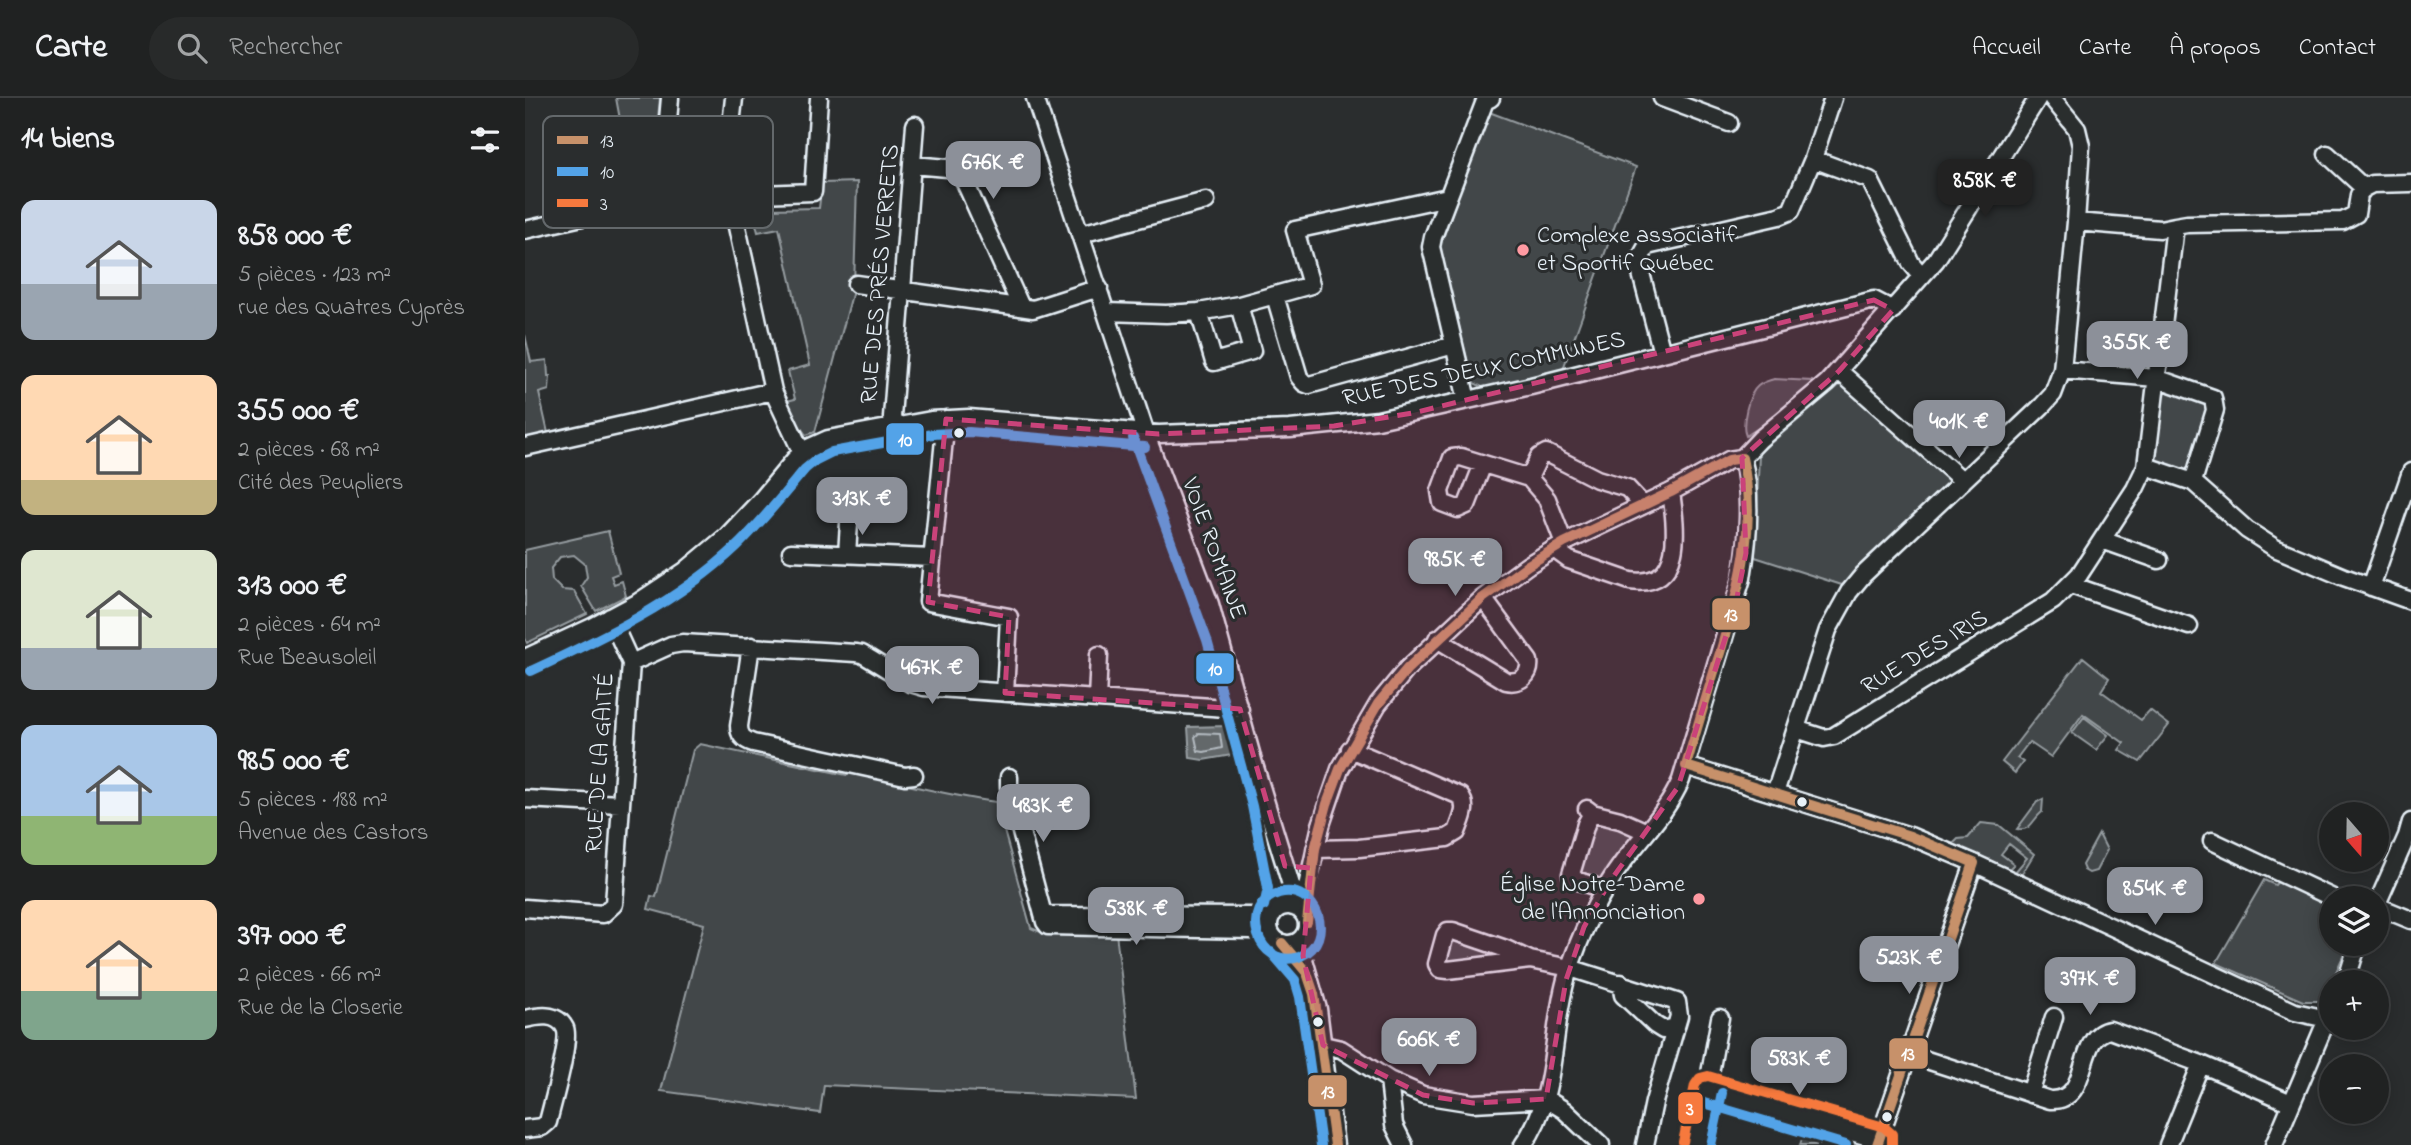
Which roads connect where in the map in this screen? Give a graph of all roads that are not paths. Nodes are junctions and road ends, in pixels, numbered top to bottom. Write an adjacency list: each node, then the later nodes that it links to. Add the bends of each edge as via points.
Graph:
1 (670, 98): 9 (street)
2 (734, 98): 10 (street)
3 (819, 98): 18 (street, via 813,192)
4 (1035, 98): 26 (street, VOIE ROMAINE)
5 (1491, 98): 19 (street, via 1485,101)
6 (1662, 98): 11 (street)
7 (1833, 98): 14 (street)
8 (2038, 99): 21 (street, via 2072,122 2079,134); 27 (street, via 1957,230)
9 (668, 116)
10 (732, 116)
11 (1729, 124)
12 (915, 125): 15 (street, RUE DES PRÉS VERRETS)
13 (2327, 154): 17 (street)
14 (1813, 159): 27 (street, via 1870,180); 38 (street, via 1790,211 1647,246 1641,253 1638,262)
15 (913, 165): 30 (street, RUE DES PRÉS VERRETS); 33 (street, via 959,169)
16 (2411, 183): 17 (street)
17 (2364, 188): 23 (street, via 2356,214 2347,220)
18 (773, 193)
19 (1448, 197): 31 (street, via 1296,230 1311,285); 37 (street, via 1431,247)
20 (1206, 201): 26 (street)
21 (2076, 222): 23 (street, via 2160,229); 39 (street)
22 (543, 226): 25 (street)
23 (2175, 226): 41 (street, RUE DES IRIS)
24 (737, 228): 42 (street)
25 (525, 230)
26 (1081, 234): 29 (street, VOIE ROMAINE)
27 (1922, 276): 34 (street)
28 (856, 284): 30 (street)
29 (1099, 288): 33 (street, via 1033,309); 35 (street, VOIE ROMAINE)
30 (902, 290): 33 (street); 45 (street, RUE DES PRÉS VERRETS)
31 (1275, 296): 32 (street); 37 (street, via 1299,377 1309,385)
32 (1239, 304): 36 (street); 36 (street, via 1252,351 1214,362)
33 (1021, 307)
34 (1893, 310): 38 (street, RUE DES DEUX COMMUNES, via 1874,300); 40 (street)
35 (1107, 312): 36 (street); 46 (street, VOIE ROMAINE)
36 (1199, 312)
37 (1454, 345): 43 (street)
38 (1662, 353): 43 (street, RUE DES DEUX COMMUNES)
39 (2062, 370): 41 (street); 54 (street, via 2049,400)
40 (1839, 371): 49 (street); 54 (street)
41 (2156, 379): 51 (street, RUE DES IRIS); 55 (street, via 2215,401)
42 (773, 391): 47 (street); 48 (street)
43 (1467, 400): 46 (street, RUE DES DEUX COMMUNES, via 1334,426)
44 (946, 419): 45 (street, RUE DES DEUX COMMUNES); 46 (street, RUE DES DEUX COMMUNES); 63 (street)
45 (893, 426): 48 (street, RUE DES DEUX COMMUNES, via 828,439)
46 (1146, 433): 78 (street, VOIE ROMAINE, via 1210,604)
47 (525, 447)
48 (801, 453): 69 (street, RUE DES DEUX COMMUNES, via 717,544 664,586)
49 (1742, 458): 56 (street, via 1729,460); 81 (street, via 1747,483 1742,578)
50 (1483, 464): 53 (street)
51 (2145, 466): 55 (street); 59 (street, RUE DES IRIS)
52 (2411, 472): 66 (street)
53 (1529, 478): 57 (street, via 1539,457 1550,454 1587,475 1627,488); 60 (street, via 1547,499)
54 (1963, 481): 79 (street, via 1849,592 1828,630)
55 (2193, 482): 66 (street, via 2247,530 2275,548)
56 (1671, 492): 57 (street); 60 (street, via 1675,552 1670,565 1656,577 1630,581 1569,560)
57 (1643, 505): 60 (street)
58 (849, 523): 62 (street)
59 (2102, 540): 64 (street); 65 (street, RUE DES IRIS)
60 (1559, 546): 67 (street)
61 (791, 552): 62 (street)
62 (847, 554): 63 (street)
63 (932, 558): 76 (street, via 928,601 1009,617)
64 (2159, 560)
65 (2071, 585): 70 (street); 79 (street, RUE DES IRIS, via 2014,626 1834,736 1824,738)
66 (2371, 587): 68 (street)
67 (1483, 598): 71 (street); 71 (street, via 1529,661 1524,677 1506,681)
68 (2411, 601)
69 (610, 617): 74 (street, RUE DES DEUX COMMUNES); 75 (street, RUE DE LA GAITÉ)
70 (2189, 626)
71 (1437, 639): 80 (street, via 1378,704)
72 (751, 646): 75 (street, via 677,643); 76 (street, via 862,654 916,686); 82 (street, via 739,726 743,739)
73 (1099, 655): 77 (street)
74 (525, 658)
75 (631, 663): 87 (street, RUE DE LA GAITÉ)
76 (1005, 693): 77 (street)
77 (1097, 699): 78 (street)
78 (1240, 709): 86 (street, VOIE ROMAINE)
79 (1796, 729): 84 (street)
80 (1350, 749): 91 (street, via 1327,804); 91 (street, via 1462,798 1464,813 1457,832 1447,838)
81 (1686, 766): 84 (street); 89 (street, via 1675,794)
82 (913, 775)
83 (1009, 778): 101 (street)
84 (1775, 793): 92 (street, via 1910,836)
85 (525, 799): 87 (street)
86 (1266, 803): 93 (street, VOIE ROMAINE); 99 (street, VOIE ROMAINE)
87 (620, 804): 98 (street, RUE DE LA GAITÉ, via 614,904 606,913)
88 (2411, 822): 95 (street)
89 (1647, 832): 96 (street); 96 (street, via 1590,811 1571,874)
90 (2212, 841): 97 (street)
91 (1315, 852): 93 (street, via 1304,867); 94 (street)
92 (1974, 863): 109 (street, via 2295,1012); 116 (street)
93 (1285, 866): 99 (street, VOIE ROMAINE, via 1292,892)
94 (1311, 875): 99 (street, via 1303,899); 103 (street)
95 (2385, 886)
96 (1605, 890): 106 (street, via 1584,927)
97 (2319, 891)
98 (525, 908)
99 (1285, 910): 101 (street, via 1255,916 1047,915); 103 (street, VOIE ROMAINE, via 1302,913); 104 (street, VOIE ROMAINE, via 1269,924)
100 (2389, 910): 102 (street)
101 (1042, 911): 104 (street, via 1046,924 1053,927 1251,930)
102 (2411, 920)
103 (1305, 929): 104 (street, via 1295,943); 107 (street)
104 (1276, 939): 107 (street)
105 (1530, 960): 105 (street, via 1448,970 1437,964 1450,931); 106 (street)
106 (1570, 968): 108 (street); 121 (street)
107 (1307, 973): 115 (street)
108 (1621, 983): 113 (street, via 1623,995 1655,1025 1663,1030); 113 (street, via 1675,1000 1680,1011)
109 (2319, 1014)
110 (2054, 1017): 120 (street)
111 (525, 1018): 123 (street, via 546,1015 558,1021 565,1028 566,1042 548,1122)
112 (1720, 1018): 119 (street)
113 (1676, 1027): 129 (street)
114 (2319, 1038): 122 (street)
115 (1323, 1045): 118 (street, via 1341,1049); 126 (street)
116 (1908, 1054): 120 (street); 125 (street)
117 (2201, 1065): 120 (street, via 2104,1030 2094,1039 2069,1096 2050,1100); 122 (street); 131 (street)
118 (1389, 1080): 121 (street, via 1448,1101); 127 (street, via 1394,1125)
119 (1708, 1090): 125 (street); 130 (street)
120 (2030, 1094)
121 (1546, 1099): 124 (street, via 1564,1110); 128 (street)
122 (2291, 1103): 132 (street)
123 (525, 1129)
124 (1592, 1141)
125 (1878, 1142)
126 (1335, 1145)
127 (1404, 1145)
128 (1523, 1145)
129 (1645, 1145)
130 (1697, 1145)
131 (2168, 1145)
132 (2274, 1145)

